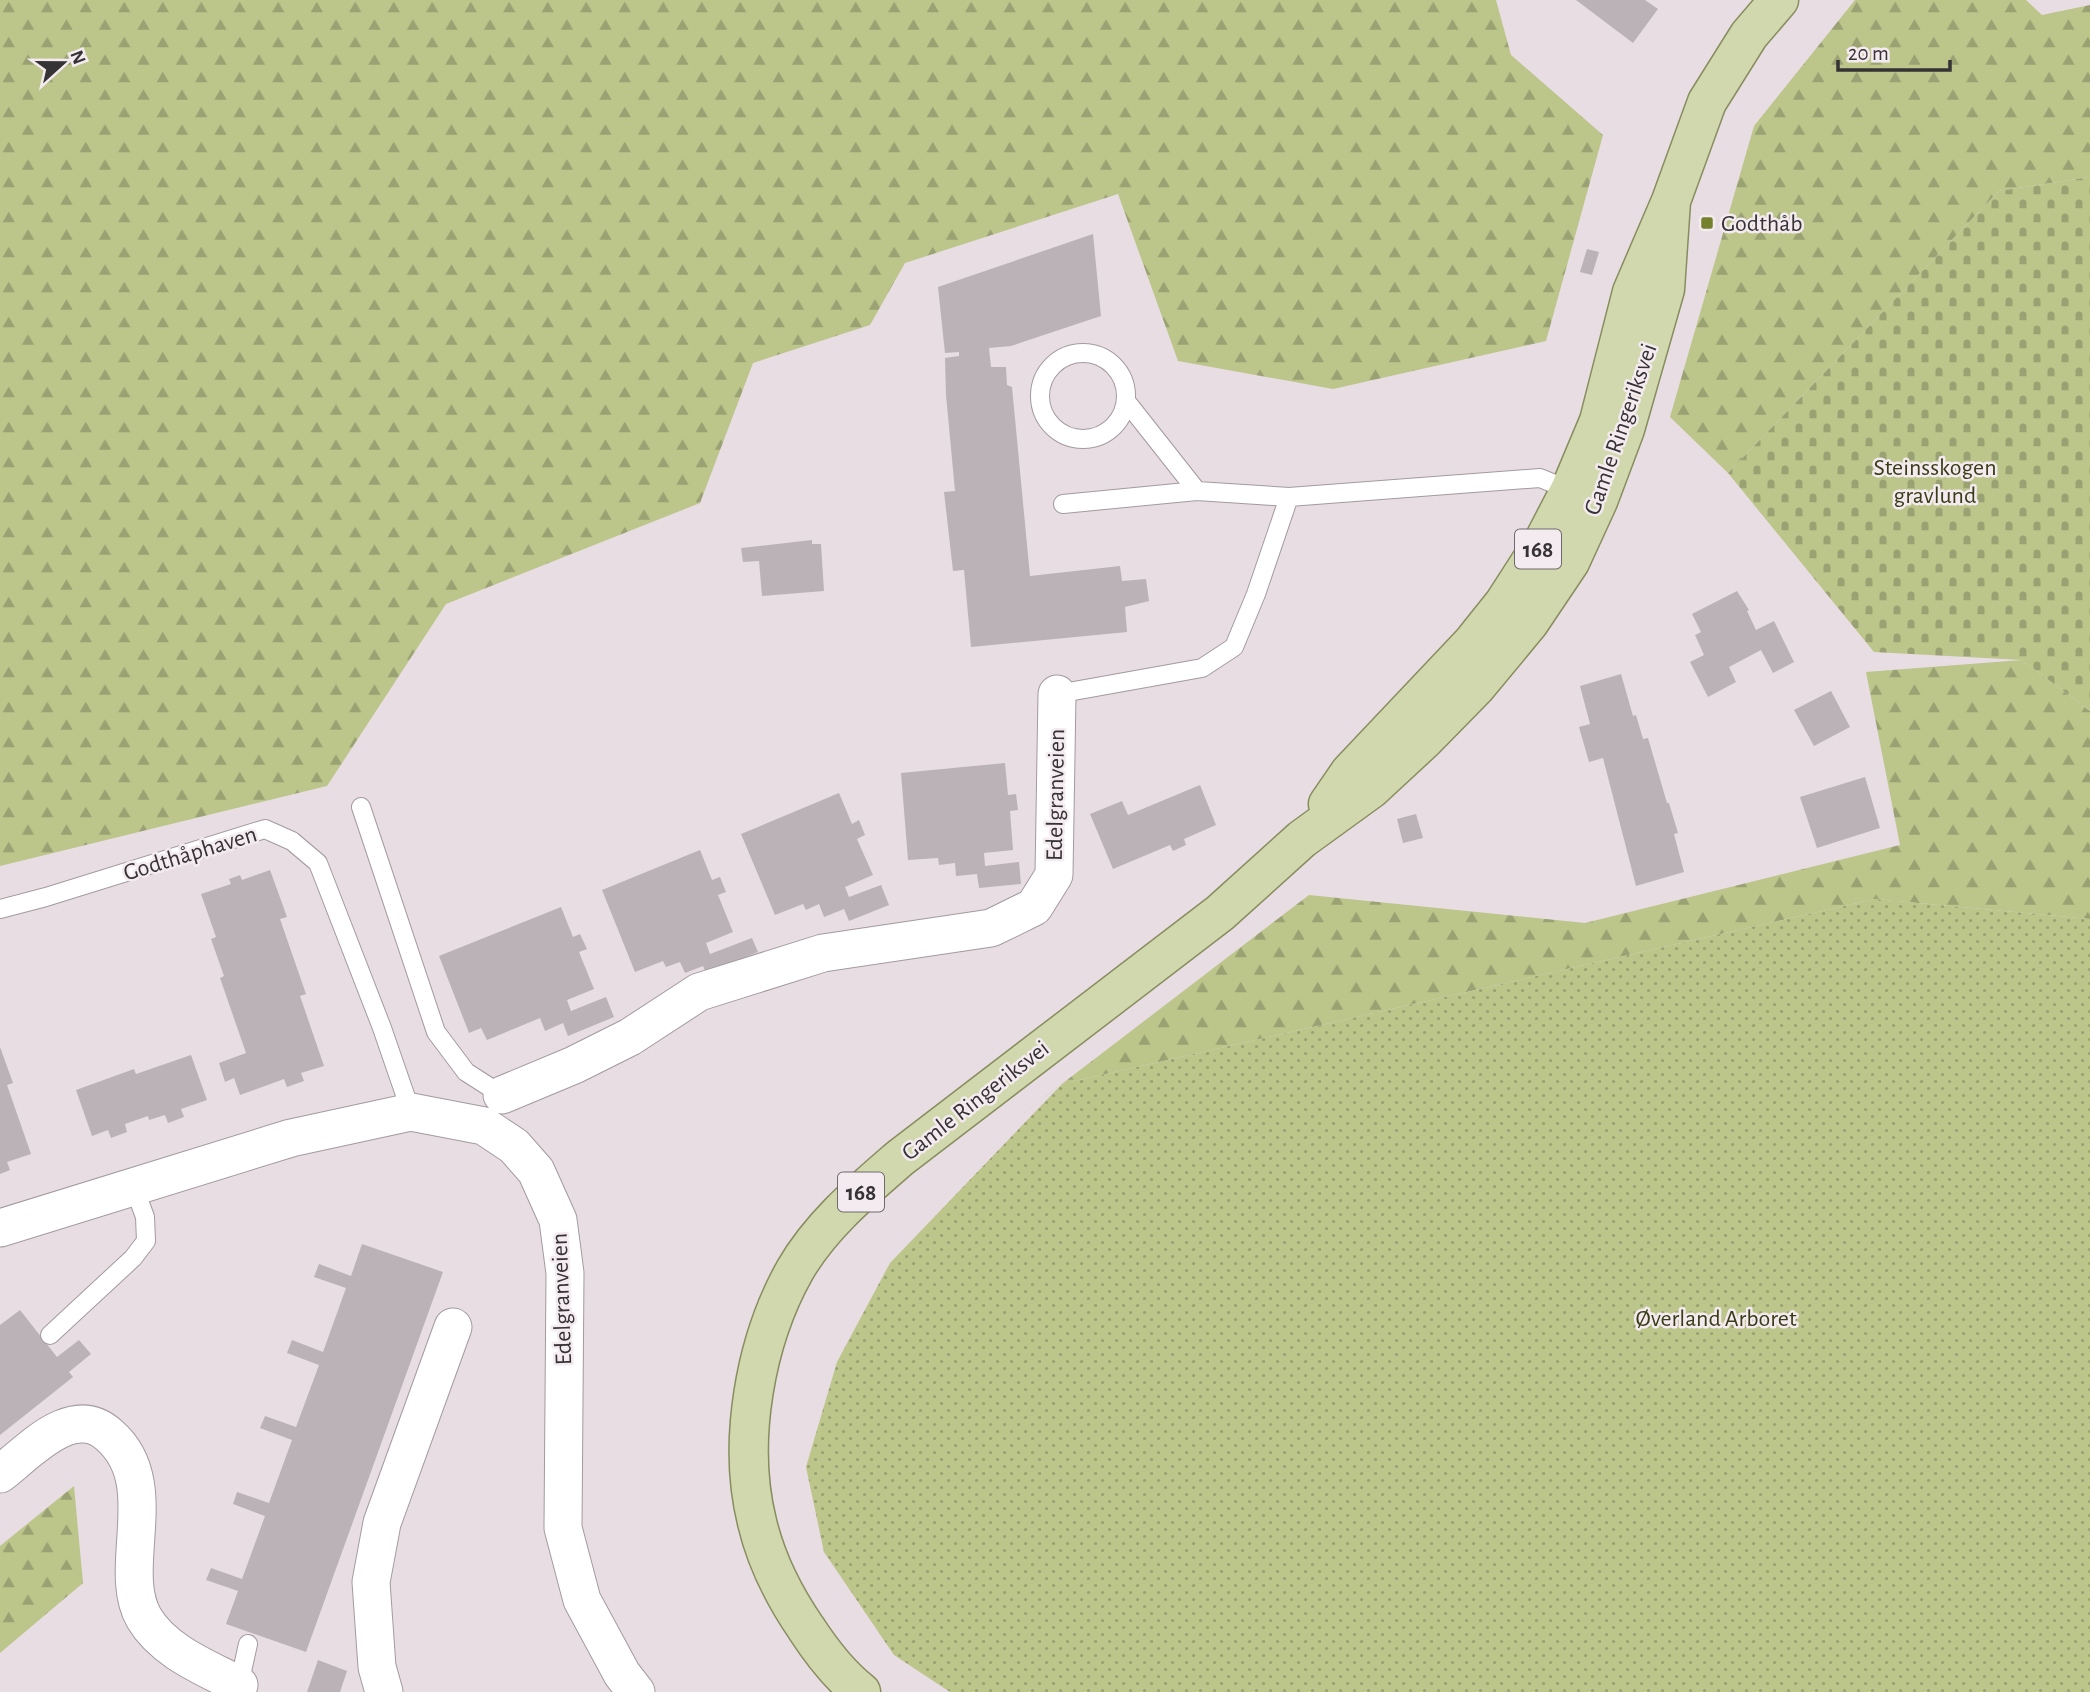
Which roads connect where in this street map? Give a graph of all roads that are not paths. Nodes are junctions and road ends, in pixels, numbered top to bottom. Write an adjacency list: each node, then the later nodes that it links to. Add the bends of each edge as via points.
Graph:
1 (1779, 0): 4 (main road, Gamle Ringeriksvei / 168, via 1749,35 1707,102 1671,201 1665,289 1625,429)
2 (1126, 401): 2 (lane, via 1121,375 1101,356 1088,352 1061,358 1043,378 1040,391 1047,420 1058,431 1086,439 1112,428); 3 (lane)
3 (1197, 491): 5 (lane); 6 (lane)
4 (1584, 495): 5 (lane, via 1540,478); 21 (main road, Gamle Ringeriksvei / 168, via 1570,562 1529,623 1425,739 1220,913 900,1157 823,1231 797,1267 774,1311 759,1360 750,1478 757,1522 791,1606 821,1650)
5 (1289, 497): 7 (lane, via 1234,647 1202,668)
6 (1063, 504)
7 (1057, 695): 10 (street, Edelgranveien, via 1054,875 1034,907 991,928 823,953 699,992 630,1037)
8 (361, 807): 10 (lane, via 436,1032)
9 (0, 909): 11 (lane, Godthåphaven, via 265,829 292,841 318,863)
10 (493, 1110): 11 (street, Edelgranveien); 20 (street, Edelgranveien, via 514,1146 536,1171 558,1220 565,1273 563,1528 582,1601)
11 (411, 1112): 12 (street, Edelgranveien, via 291,1138)
12 (134, 1187): 13 (street, Edelgranveien); 15 (lane, via 145,1217 146,1241)
13 (0, 1228)
14 (453, 1327): 19 (street, via 382,1523 371,1582 377,1667)
15 (50, 1335)
16 (0, 1474): 18 (street, via 52,1434 77,1422 111,1436 120,1444 138,1504 134,1597 145,1620 171,1648)
17 (248, 1644): 18 (lane)
18 (243, 1689)
19 (384, 1692)
20 (636, 1692)
21 (861, 1692)

